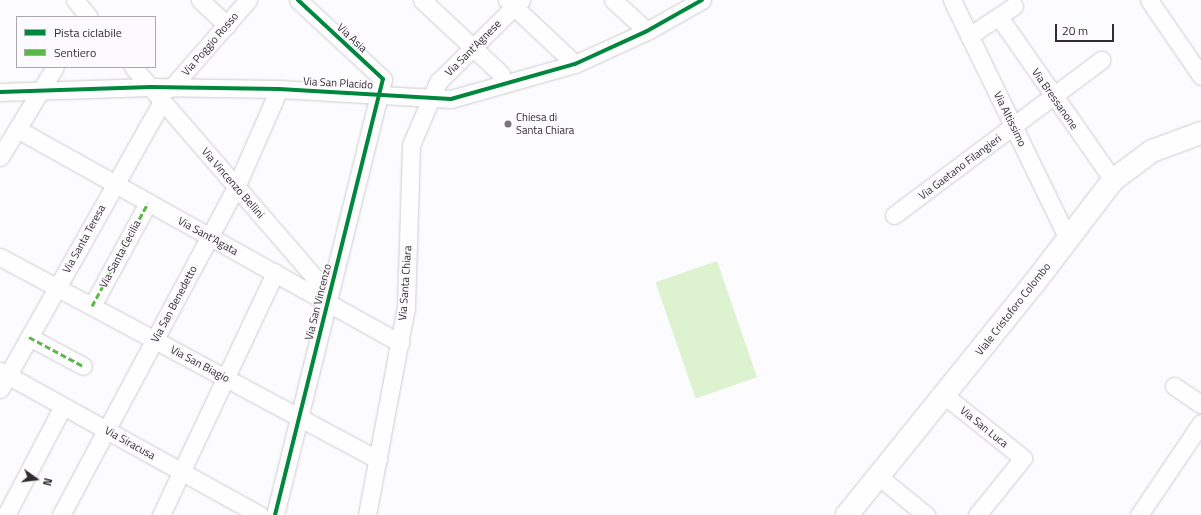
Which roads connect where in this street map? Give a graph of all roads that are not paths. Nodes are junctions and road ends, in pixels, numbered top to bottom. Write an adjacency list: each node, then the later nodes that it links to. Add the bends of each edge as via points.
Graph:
1 (75, 0): 12 (street)
2 (200, 0): 14 (street)
3 (248, 0): 14 (street, Via Poggio Rosso)
4 (298, 0): 28 (street, Via Asia, via 383,79)
5 (422, 0): 17 (street)
6 (613, 0): 15 (street)
7 (702, 0): 15 (street, Via San Placido)
8 (952, 0): 16 (street, Via Altissimo)
9 (1149, 0): 23 (street)
10 (514, 2): 17 (street, Via Sant'Agnese); 19 (street)
11 (1014, 6): 13 (street)
12 (88, 12)
13 (998, 17): 16 (street); 29 (street, Via Bressanone)
14 (226, 25): 26 (street, Via Poggio Rosso)
15 (647, 31): 19 (street, Via San Placido)
16 (969, 36): 31 (street, Via Altissimo)
17 (473, 47): 22 (street); 30 (street, Via Sant'Agnese, via 438,82)
18 (1101, 60): 29 (street, Via Gaetano Filangieri)
19 (576, 64): 30 (street, Via San Placido, via 450,99)
20 (53, 68): 25 (street)
21 (134, 68): 26 (street, Via Vincenzo Bellini)
22 (502, 74)
23 (1201, 76)
24 (279, 89): 26 (street, Via San Placido); 28 (street, Via San Placido); 37 (street, Via San Benedetto)
25 (41, 91): 26 (street, Via San Placido); 27 (street, Via San Placido); 32 (street)
26 (162, 91): 36 (street, Via Santa Teresa); 37 (street, Via Vincenzo Bellini)
27 (0, 92)
28 (379, 94): 30 (street, Via San Placido); 45 (street, Via San Vincenzo)
29 (1053, 96): 31 (street, Via Gaetano Filangieri); 35 (street, Via Bressanone)
30 (429, 99): 49 (street, Via Santa Chiara, via 411,145 406,306)
31 (1013, 126): 39 (street, Via Gaetano Filangieri); 41 (street, Via Altissimo)
32 (17, 129): 34 (street); 36 (street, Via Sant'Agata)
33 (1201, 133): 35 (street, Viale Cristoforo Colombo, via 1152,151)
34 (0, 157)
35 (1113, 180): 41 (street, Viale Cristoforo Colombo)
36 (115, 184): 38 (street, Via Sant'Agata); 44 (street, Via Santa Teresa)
37 (236, 186): 40 (street, Via San Benedetto); 45 (street, Via Vincenzo Bellini, via 321,285)
38 (148, 202): 40 (street, Via Sant'Agata); 46 (street, Via Santa Cecilia)
39 (894, 215)
40 (210, 237): 43 (street, Via Sant'Agata); 48 (street, Via San Benedetto)
41 (1068, 239): 54 (street, Viale Cristoforo Colombo)
42 (0, 257): 44 (street, Via San Biagio)
43 (274, 273): 45 (street, Via Sant'Agata); 52 (street)
44 (56, 288): 46 (street, Via San Biagio); 47 (street, Via Santa Teresa)
45 (327, 303): 49 (street, Via Sant'Agata); 57 (street, Via San Vincenzo)
46 (92, 306): 48 (street, Via San Biagio)
47 (29, 337): 50 (street); 51 (street, Via Santa Teresa)
48 (155, 340): 52 (street, Via San Biagio); 59 (street, Via San Benedetto)
49 (400, 343): 60 (street, Via Santa Chiara)
50 (83, 366)
51 (2, 378): 56 (street, Via Siracusa)
52 (225, 378): 57 (street, Via San Biagio); 61 (street)
53 (1174, 386): 55 (street)
54 (944, 395): 62 (street, Viale Cristoforo Colombo); 71 (street, Via San Luca, via 1023,458)
55 (1201, 404)
56 (63, 406): 59 (street, Via Siracusa); 63 (street)
57 (299, 418): 60 (street, Via San Biagio); 67 (street, Via San Vincenzo)
58 (1201, 423): 72 (street)
59 (106, 430): 61 (street, Via Siracusa); 64 (street, Via San Benedetto)
60 (378, 460): 68 (street, Via Santa Chiara)
61 (181, 472): 65 (street); 66 (street, Via Siracusa)
62 (878, 476): 69 (street, Viale Cristoforo Colombo); 70 (street)
63 (6, 515)
64 (61, 515)
65 (160, 515)
66 (260, 515)
67 (275, 515)
68 (367, 515)
69 (847, 515)
70 (926, 515)
71 (977, 515)
72 (1138, 515)

